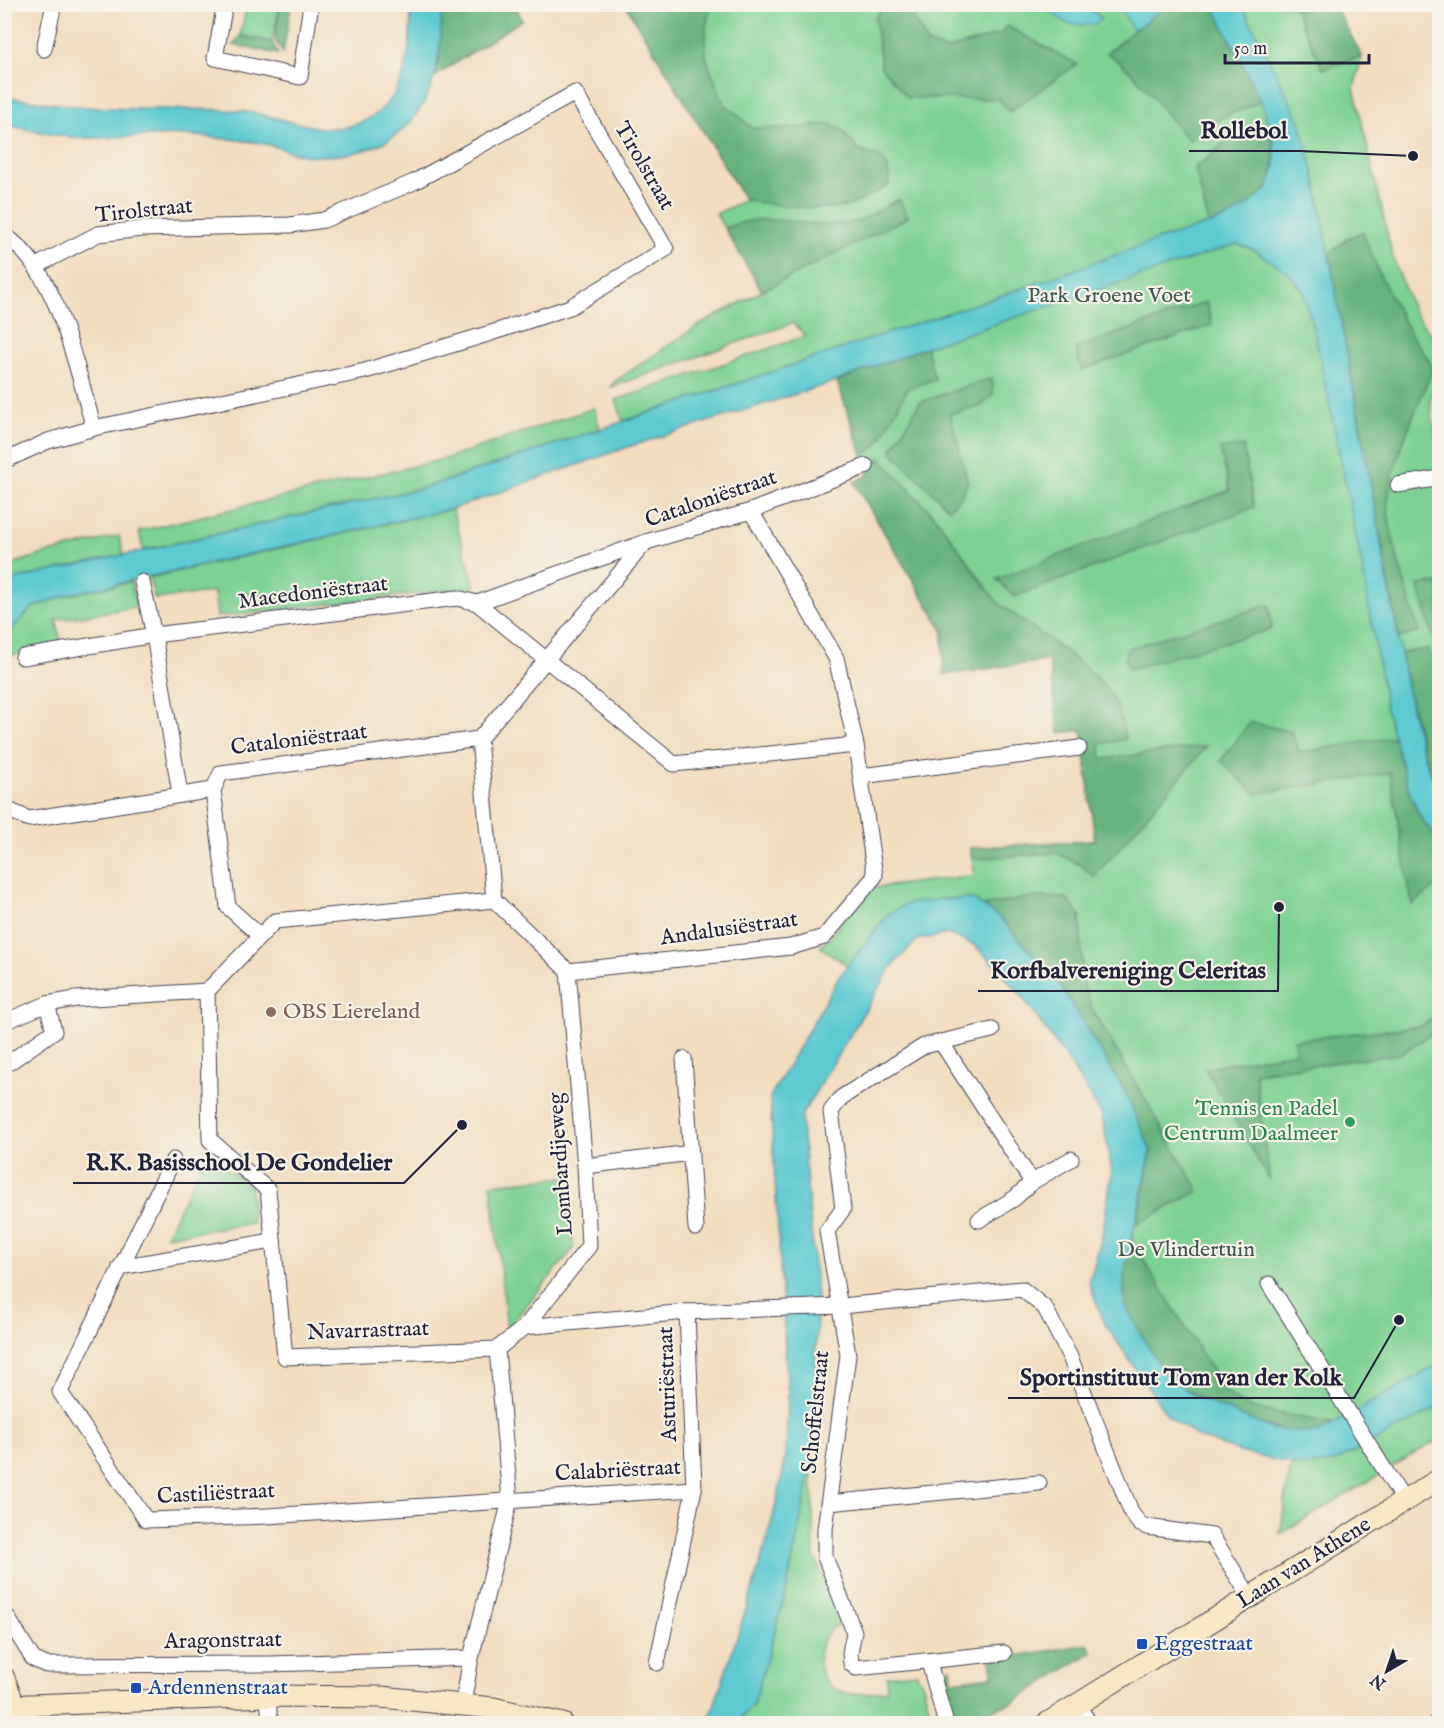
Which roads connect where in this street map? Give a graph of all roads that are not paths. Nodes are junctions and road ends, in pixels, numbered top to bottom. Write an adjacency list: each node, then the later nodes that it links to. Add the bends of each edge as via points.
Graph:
1 (54, 4): 4 (street)
2 (225, 4): 3 (street, via 215,58 300,77)
3 (311, 4)
4 (44, 49)
5 (4, 235): 6 (street, via 21,246)
6 (36, 266): 7 (street, via 63,322); 7 (street, Tirolstraat, via 98,234 324,220 414,182 575,93 666,249 570,307 491,333 365,371)
7 (99, 427): 8 (street, via 48,441)
8 (4, 462)
9 (866, 466): 12 (street, Cataloniëstraat)
10 (1440, 478): 11 (street)
11 (1398, 485)
12 (751, 511): 13 (street, Cataloniëstraat); 20 (street, Andalusiëstraat, via 836,658)
13 (646, 542): 15 (street, Macedoniëstraat); 18 (street, Cataloniëstraat)
14 (142, 582): 16 (street)
15 (477, 603): 16 (street, Macedoniëstraat, via 457,598); 18 (street)
16 (154, 635): 17 (street, Macedoniëstraat); 24 (street)
17 (22, 657)
18 (547, 661): 19 (street, Cataloniëstraat); 20 (street, via 674,764)
19 (479, 739): 23 (street, Cataloniëstraat, via 221,773); 26 (street)
20 (856, 745): 22 (street, Andalusiëstraat)
21 (1079, 748): 22 (street)
22 (861, 776): 28 (street, Andalusiëstraat, via 875,876 824,937 791,947)
23 (213, 790): 24 (street); 27 (street, via 228,907)
24 (180, 794): 25 (street, via 29,819)
25 (4, 808)
26 (494, 900): 27 (street, via 275,921); 28 (street)
27 (259, 935): 29 (street)
28 (568, 971): 39 (street, Lombardijeweg)
29 (207, 991): 30 (street); 43 (street, via 210,1140 268,1190)
30 (48, 1004): 31 (street); 35 (street, via 54,1031)
31 (4, 1022)
32 (992, 1030): 33 (street, Schoffelstraat)
33 (941, 1042): 40 (street); 46 (street, Schoffelstraat, via 924,1046 842,1096 831,1110 843,1209 827,1231)
34 (684, 1059): 36 (street)
35 (4, 1066)
36 (691, 1153): 39 (street); 42 (street)
37 (1071, 1159): 40 (street)
38 (172, 1160): 44 (street, Castiliëstraat)
39 (585, 1166): 48 (street, Lombardijeweg, via 589,1246)
40 (1032, 1182): 41 (street, via 1015,1198)
41 (979, 1220)
42 (696, 1228)
43 (272, 1241): 44 (street); 49 (street, Navarrastraat, via 285,1357)
44 (120, 1267): 53 (street, Castiliëstraat, via 60,1392 147,1520)
45 (1269, 1284): 54 (street)
46 (841, 1306): 47 (street, Asturiëstraat); 55 (street, Schoffelstraat, via 848,1355); 56 (street, via 1022,1289 1045,1308 1070,1357 1132,1514 1147,1527 1212,1536)
47 (687, 1312): 48 (street, Asturiëstraat); 52 (street, Asturiëstraat)
48 (525, 1327): 49 (street, Lombardijeweg)
49 (497, 1349): 53 (street)
50 (1440, 1479): 54 (street, Laan van Athene)
51 (1039, 1484): 55 (street)
52 (694, 1489): 53 (street, Calabriëstraat); 61 (street, Calabriëstraat)
53 (510, 1500): 59 (street)
54 (1404, 1501): 56 (street, Laan van Athene)
55 (828, 1503): 60 (street, Schoffelstraat, via 825,1557 854,1632 851,1664 862,1669)
56 (1250, 1597): 65 (street, Laan van Athene)
57 (4, 1612): 59 (street, Aragonstraat, via 33,1659 46,1665)
58 (1004, 1653): 60 (street, Schoffelstraat)
59 (471, 1658): 64 (street)
60 (929, 1662): 70 (street)
61 (657, 1663)
62 (4, 1678): 66 (street)
63 (268, 1696): 64 (street, via 381,1697); 66 (street); 68 (street)
64 (464, 1704): 69 (street)
65 (1077, 1704): 71 (street, Laan van Athene); 72 (street)
66 (11, 1712)
67 (1440, 1720): 73 (street)
68 (270, 1724)
69 (563, 1724)
70 (946, 1724)
71 (1046, 1724)
72 (1090, 1724)
73 (1435, 1724)

